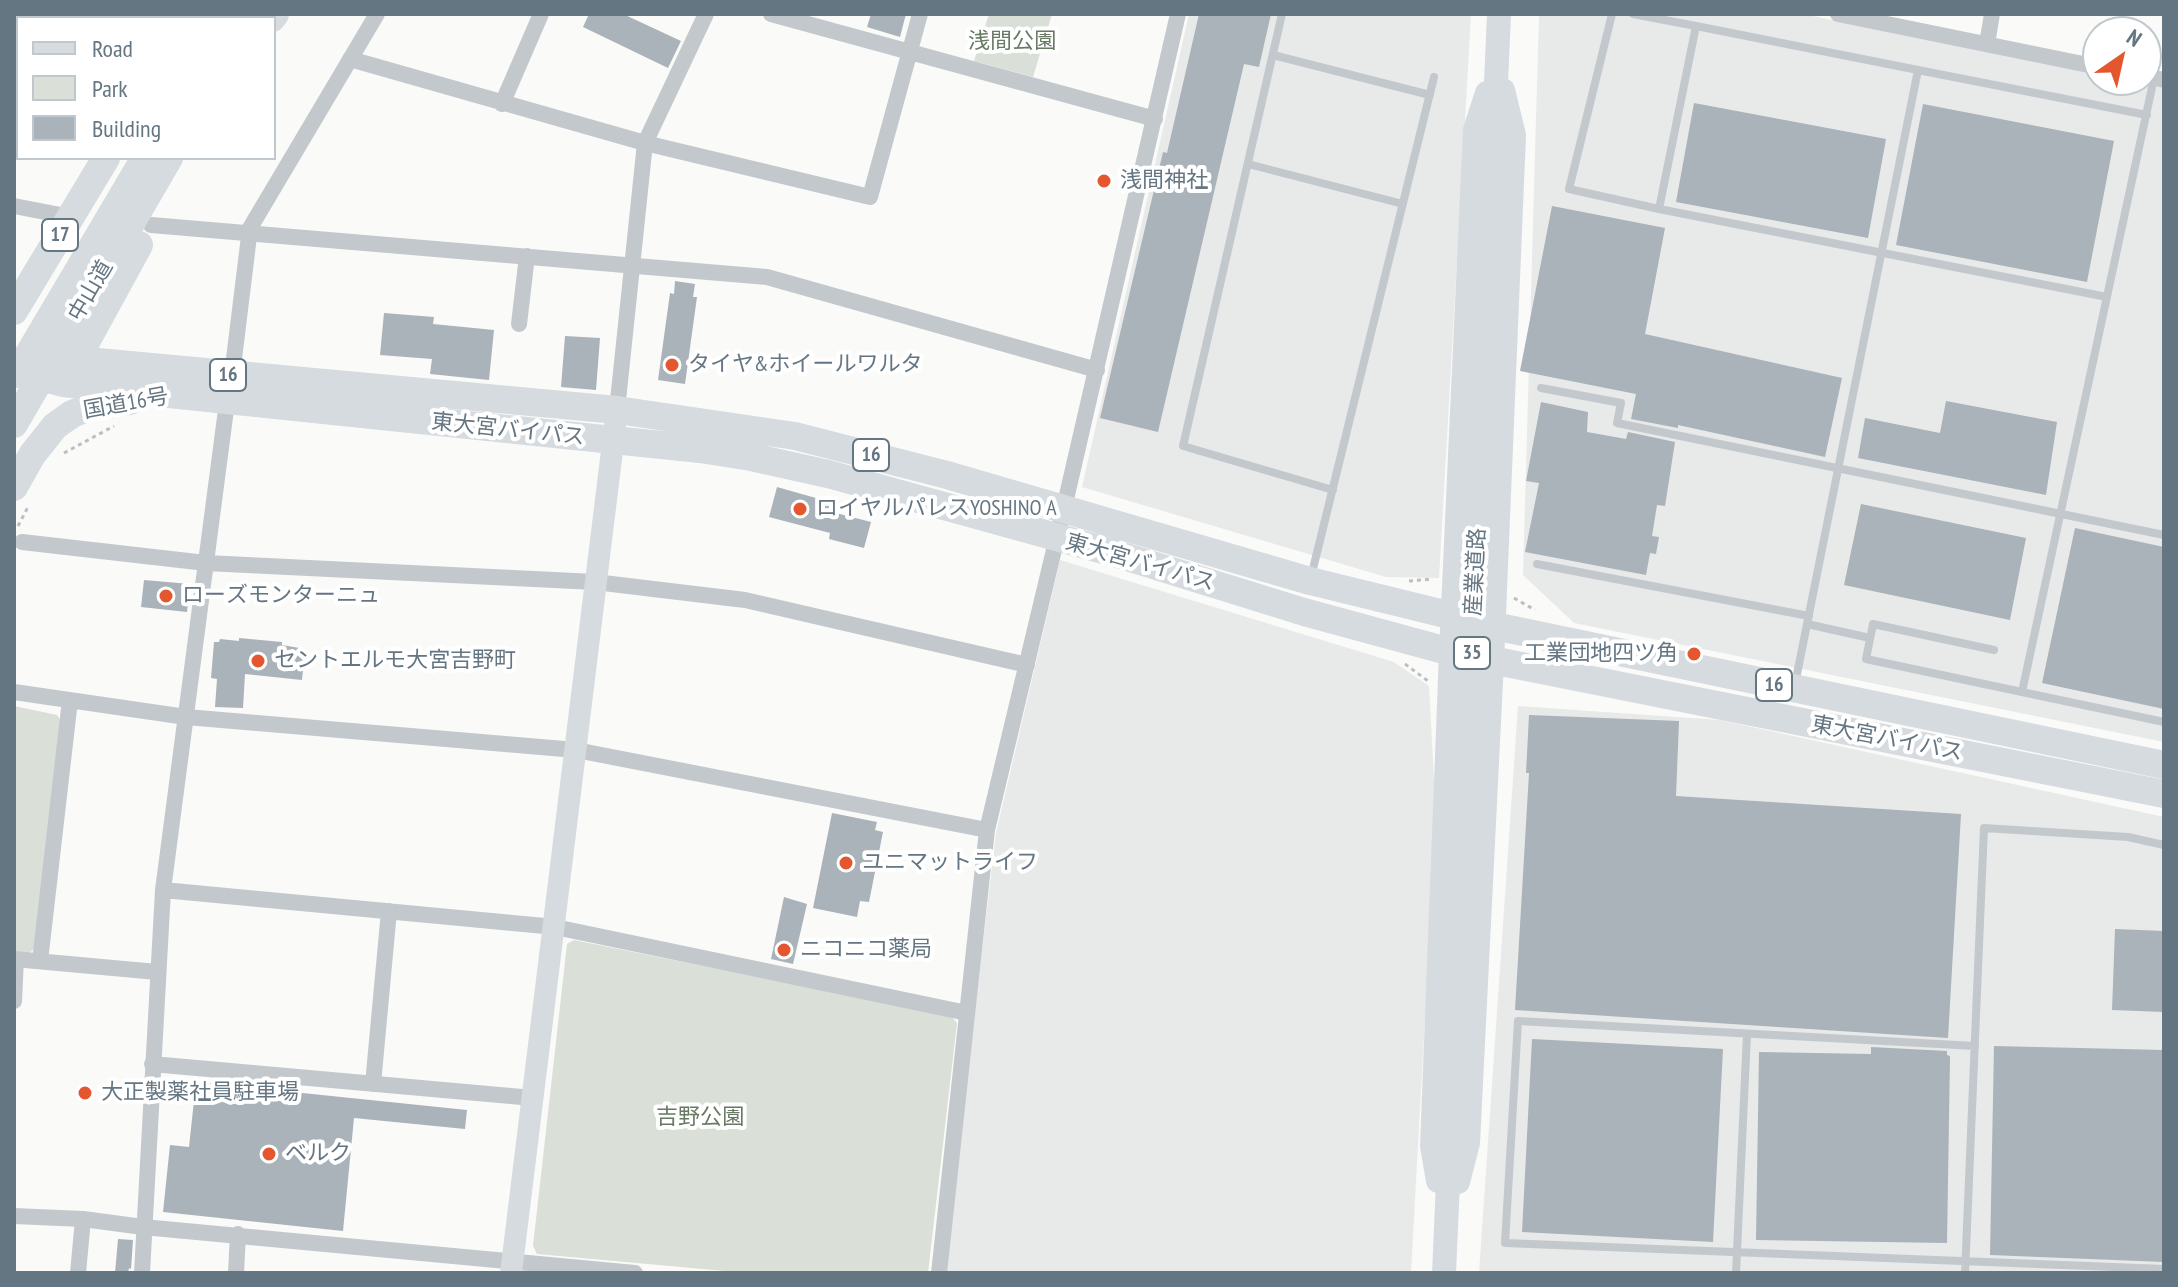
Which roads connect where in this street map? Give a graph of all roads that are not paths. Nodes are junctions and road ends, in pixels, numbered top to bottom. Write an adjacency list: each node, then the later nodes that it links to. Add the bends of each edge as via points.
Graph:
1 (377, 14): 17 (street)
2 (541, 14): 24 (street)
3 (706, 14): 27 (street)
4 (771, 14): 15 (street)
5 (920, 14): 15 (street)
6 (1178, 14): 26 (street)
7 (1282, 14): 16 (lane)
8 (1499, 14): 19 (main road, 産業道路 / 35)
9 (1612, 14): 35 (lane, via 1569,189)
10 (1633, 14): 13 (lane)
11 (1838, 14): 14 (street)
12 (1992, 14): 14 (street)
13 (1696, 26): 20 (lane); 35 (lane)
14 (1987, 44): 18 (street)
15 (910, 52): 26 (street); 27 (street, via 870,197)
16 (1273, 55): 22 (lane); 32 (lane)
17 (350, 59): 24 (street); 38 (street)
18 (2082, 64)
19 (1496, 65): 71 (main road, 35, via 1475,130); 73 (main road, 35, via 1514,135); 106 (main road, 産業道路 / 35)
20 (1918, 70): 25 (lane); 39 (lane)
21 (1434, 77): 22 (lane)
22 (1430, 95): 33 (lane)
23 (2151, 96): 25 (lane)
24 (502, 104): 27 (street)
25 (2147, 115): 43 (lane)
26 (1155, 119): 48 (street)
27 (645, 143): 41 (street)
28 (105, 160): 36 (highway, 17)
29 (144, 160): 42 (highway, 17)
30 (168, 160): 42 (highway, 中山道 / 17)
31 (189, 160): 37 (highway)
32 (1248, 164): 33 (lane); 61 (lane, via 1183,446)
33 (1403, 204): 61 (lane)
34 (14, 206): 36 (street)
35 (1659, 209): 39 (lane)
36 (71, 217): 44 (highway, 17)
37 (151, 225): 38 (street); 49 (highway)
38 (248, 235): 40 (street); 51 (street)
39 (1881, 253): 43 (lane); 59 (lane)
40 (527, 256): 41 (street); 45 (street)
41 (632, 264): 48 (street, via 767,277); 55 (street)
42 (90, 273): 50 (highway, 17); 56 (highway, 中山道 / 17)
43 (2107, 297): 63 (lane)
44 (14, 311)
45 (519, 324)
46 (14, 361): 49 (highway, 東大宮バイパス / 16)
47 (14, 370): 49 (highway, 東大宮バイパス / 16)
48 (1097, 370): 62 (street)
49 (69, 372): 51 (highway, 東大宮バイパス / 16); 54 (highway, 東大宮バイパス / 16)
50 (14, 380)
51 (229, 388): 54 (highway, 東大宮バイパス / 16); 55 (highway, 東大宮バイパス / 16); 57 (highway, 東大宮バイパス / 16); 67 (street)
52 (1541, 388): 59 (lane, via 1621,403 1617,423)
53 (14, 394): 58 (highway, via 29,424)
54 (179, 395): 58 (highway, 国道16号 / 16, via 95,405 72,414)
55 (617, 410): 57 (street); 62 (highway, 東大宮バイパス / 16, via 795,436)
56 (14, 424)
57 (614, 440): 65 (highway, 東大宮バイパス / 16, via 789,465); 70 (street)
58 (32, 455): 60 (highway, 国道16号 / 16)
59 (1838, 468): 63 (lane); 72 (lane)
60 (14, 487)
61 (1333, 490): 69 (lane)
62 (1064, 508): 65 (street); 69 (highway, 東大宮バイパス / 16)
63 (2060, 514): 64 (lane); 81 (lane)
64 (2164, 535)
65 (1057, 538): 76 (highway, 東大宮バイパス / 16); 78 (street)
66 (22, 542): 67 (street)
67 (206, 563): 70 (street); 83 (street)
68 (1537, 564): 72 (lane)
69 (1310, 581): 71 (highway, 東大宮バイパス / 16)
70 (595, 582): 78 (street, via 745,600); 85 (street)
71 (1453, 616): 73 (highway, 東大宮バイパス / 16); 76 (main road, 35)
72 (1808, 620): 74 (lane); 79 (lane)
73 (1494, 626): 77 (main road, 35); 79 (highway, 東大宮バイパス / 16)
74 (1870, 638): 75 (lane, via 1873,624); 81 (lane, via 1866,659)
75 (1994, 650)
76 (1451, 652): 77 (highway, 東大宮バイパス / 16); 106 (main road, 35, via 1432,1146)
77 (1492, 662): 87 (highway, 東大宮バイパス / 16); 106 (main road, 35, via 1468,1143)
78 (1027, 665): 88 (street)
79 (1794, 689): 86 (highway, 東大宮バイパス / 16)
80 (14, 692): 82 (street)
81 (2022, 692): 84 (lane)
82 (70, 700): 83 (street); 94 (street)
83 (186, 717): 85 (street); 90 (street)
84 (2164, 722)
85 (576, 750): 88 (street); 92 (street)
86 (2164, 765)
87 (2164, 794)
88 (987, 830): 97 (street)
89 (2164, 845): 99 (lane, via 2128,837 1984,828)
90 (163, 890): 91 (street); 95 (street)
91 (389, 911): 92 (street); 101 (street)
92 (555, 927): 97 (street); 102 (street)
93 (15, 959): 94 (street); 96 (street)
94 (40, 961): 95 (street)
95 (157, 972): 100 (street)
96 (14, 1001)
97 (967, 1013): 116 (street)
98 (1747, 1034): 99 (lane); 108 (lane); 108 (lane, via 1518,1021 1505,1243)
99 (1975, 1046): 109 (lane)
100 (152, 1064): 101 (street); 105 (street)
101 (373, 1084): 102 (street)
102 (533, 1098): 110 (street)
103 (14, 1216): 104 (street)
104 (83, 1219): 105 (street); 112 (street)
105 (143, 1227): 107 (street); 113 (street)
106 (1446, 1230): 117 (main road, 産業道路 / 35)
107 (238, 1234): 110 (street); 114 (street)
108 (1737, 1252): 109 (lane); 118 (lane)
109 (1966, 1261): 111 (lane); 119 (lane)
110 (512, 1267): 115 (street)
111 (2164, 1269)
112 (78, 1273)
113 (142, 1273)
114 (236, 1273)
115 (635, 1273)
116 (939, 1273)
117 (1444, 1273)
118 (1736, 1273)
119 (1965, 1273)

